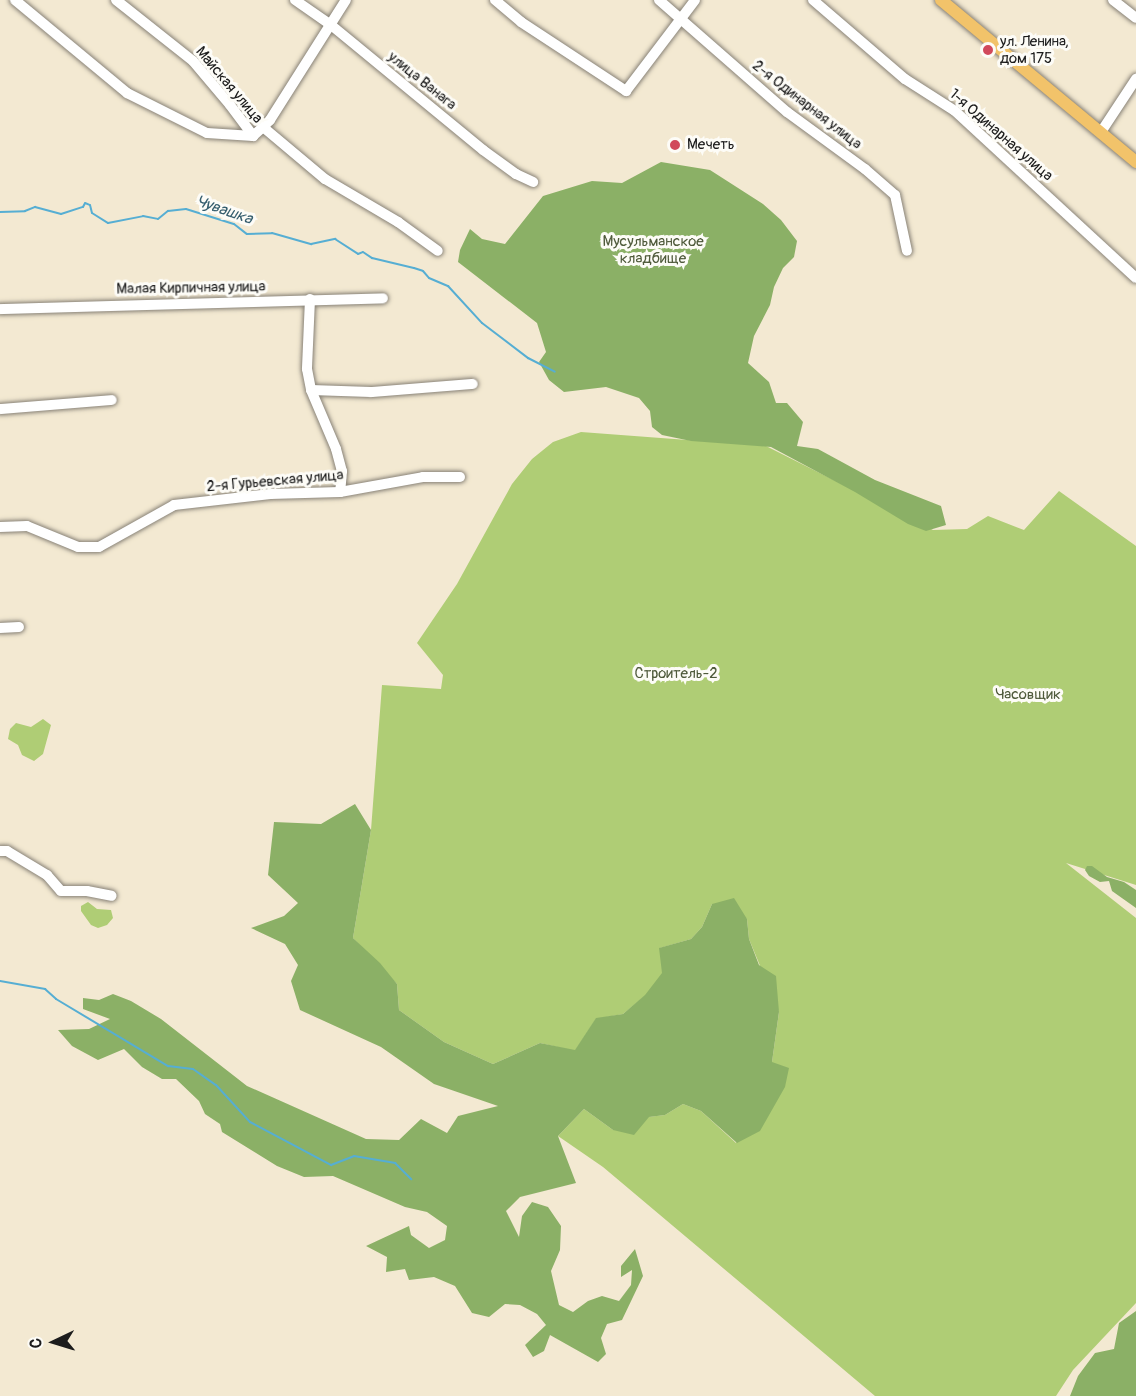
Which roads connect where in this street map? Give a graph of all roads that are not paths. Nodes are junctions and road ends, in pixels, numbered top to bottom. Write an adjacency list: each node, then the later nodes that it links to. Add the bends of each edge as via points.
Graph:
1 (15, 0): 17 (street, via 127,93 207,133)
2 (116, 0): 17 (street, Майская улица, via 194,61)
3 (295, 0): 13 (street, улица Ванага)
4 (346, 0): 13 (street)
5 (495, 0): 11 (street, via 626,91)
6 (659, 0): 11 (street, 2-я Одинарная улица)
7 (695, 0): 11 (street)
8 (813, 0): 22 (street, 1-я Одинарная улица, via 905,79 955,111)
9 (941, 0): 16 (main road)
10 (1113, 0): 12 (street)
11 (680, 18): 21 (street, 2-я Одинарная улица, via 788,112 895,195)
12 (1136, 18)
13 (331, 26): 15 (street); 19 (street, улица Ванага, via 483,150)
14 (1136, 79): 16 (street)
15 (263, 127): 17 (street, Майская улица); 20 (street, Майская улица, via 325,179)
16 (1101, 132): 18 (main road)
17 (252, 136)
18 (1136, 162)
19 (533, 182)
20 (438, 251)
21 (907, 251)
22 (1136, 278)
23 (383, 298): 24 (street, Малая Кирпичная улица)
24 (310, 299): 25 (street, Малая Кирпичная улица, via 224,305); 27 (street, via 307,369)
25 (0, 309)
26 (473, 384): 27 (street, via 391,392)
27 (311, 390): 31 (street, via 336,449 342,471)
28 (112, 400): 29 (street)
29 (0, 409)
30 (459, 477): 31 (street, 2-я Гурьевская улица, via 423,477)
31 (340, 492): 32 (street, 2-я Гурьевская улица, via 270,494 174,506 99,547 78,547 27,526)
32 (0, 527)
33 (19, 627): 34 (street)
34 (0, 628)
35 (0, 851): 36 (street, via 7,851 47,875 60,891)
36 (112, 896)

